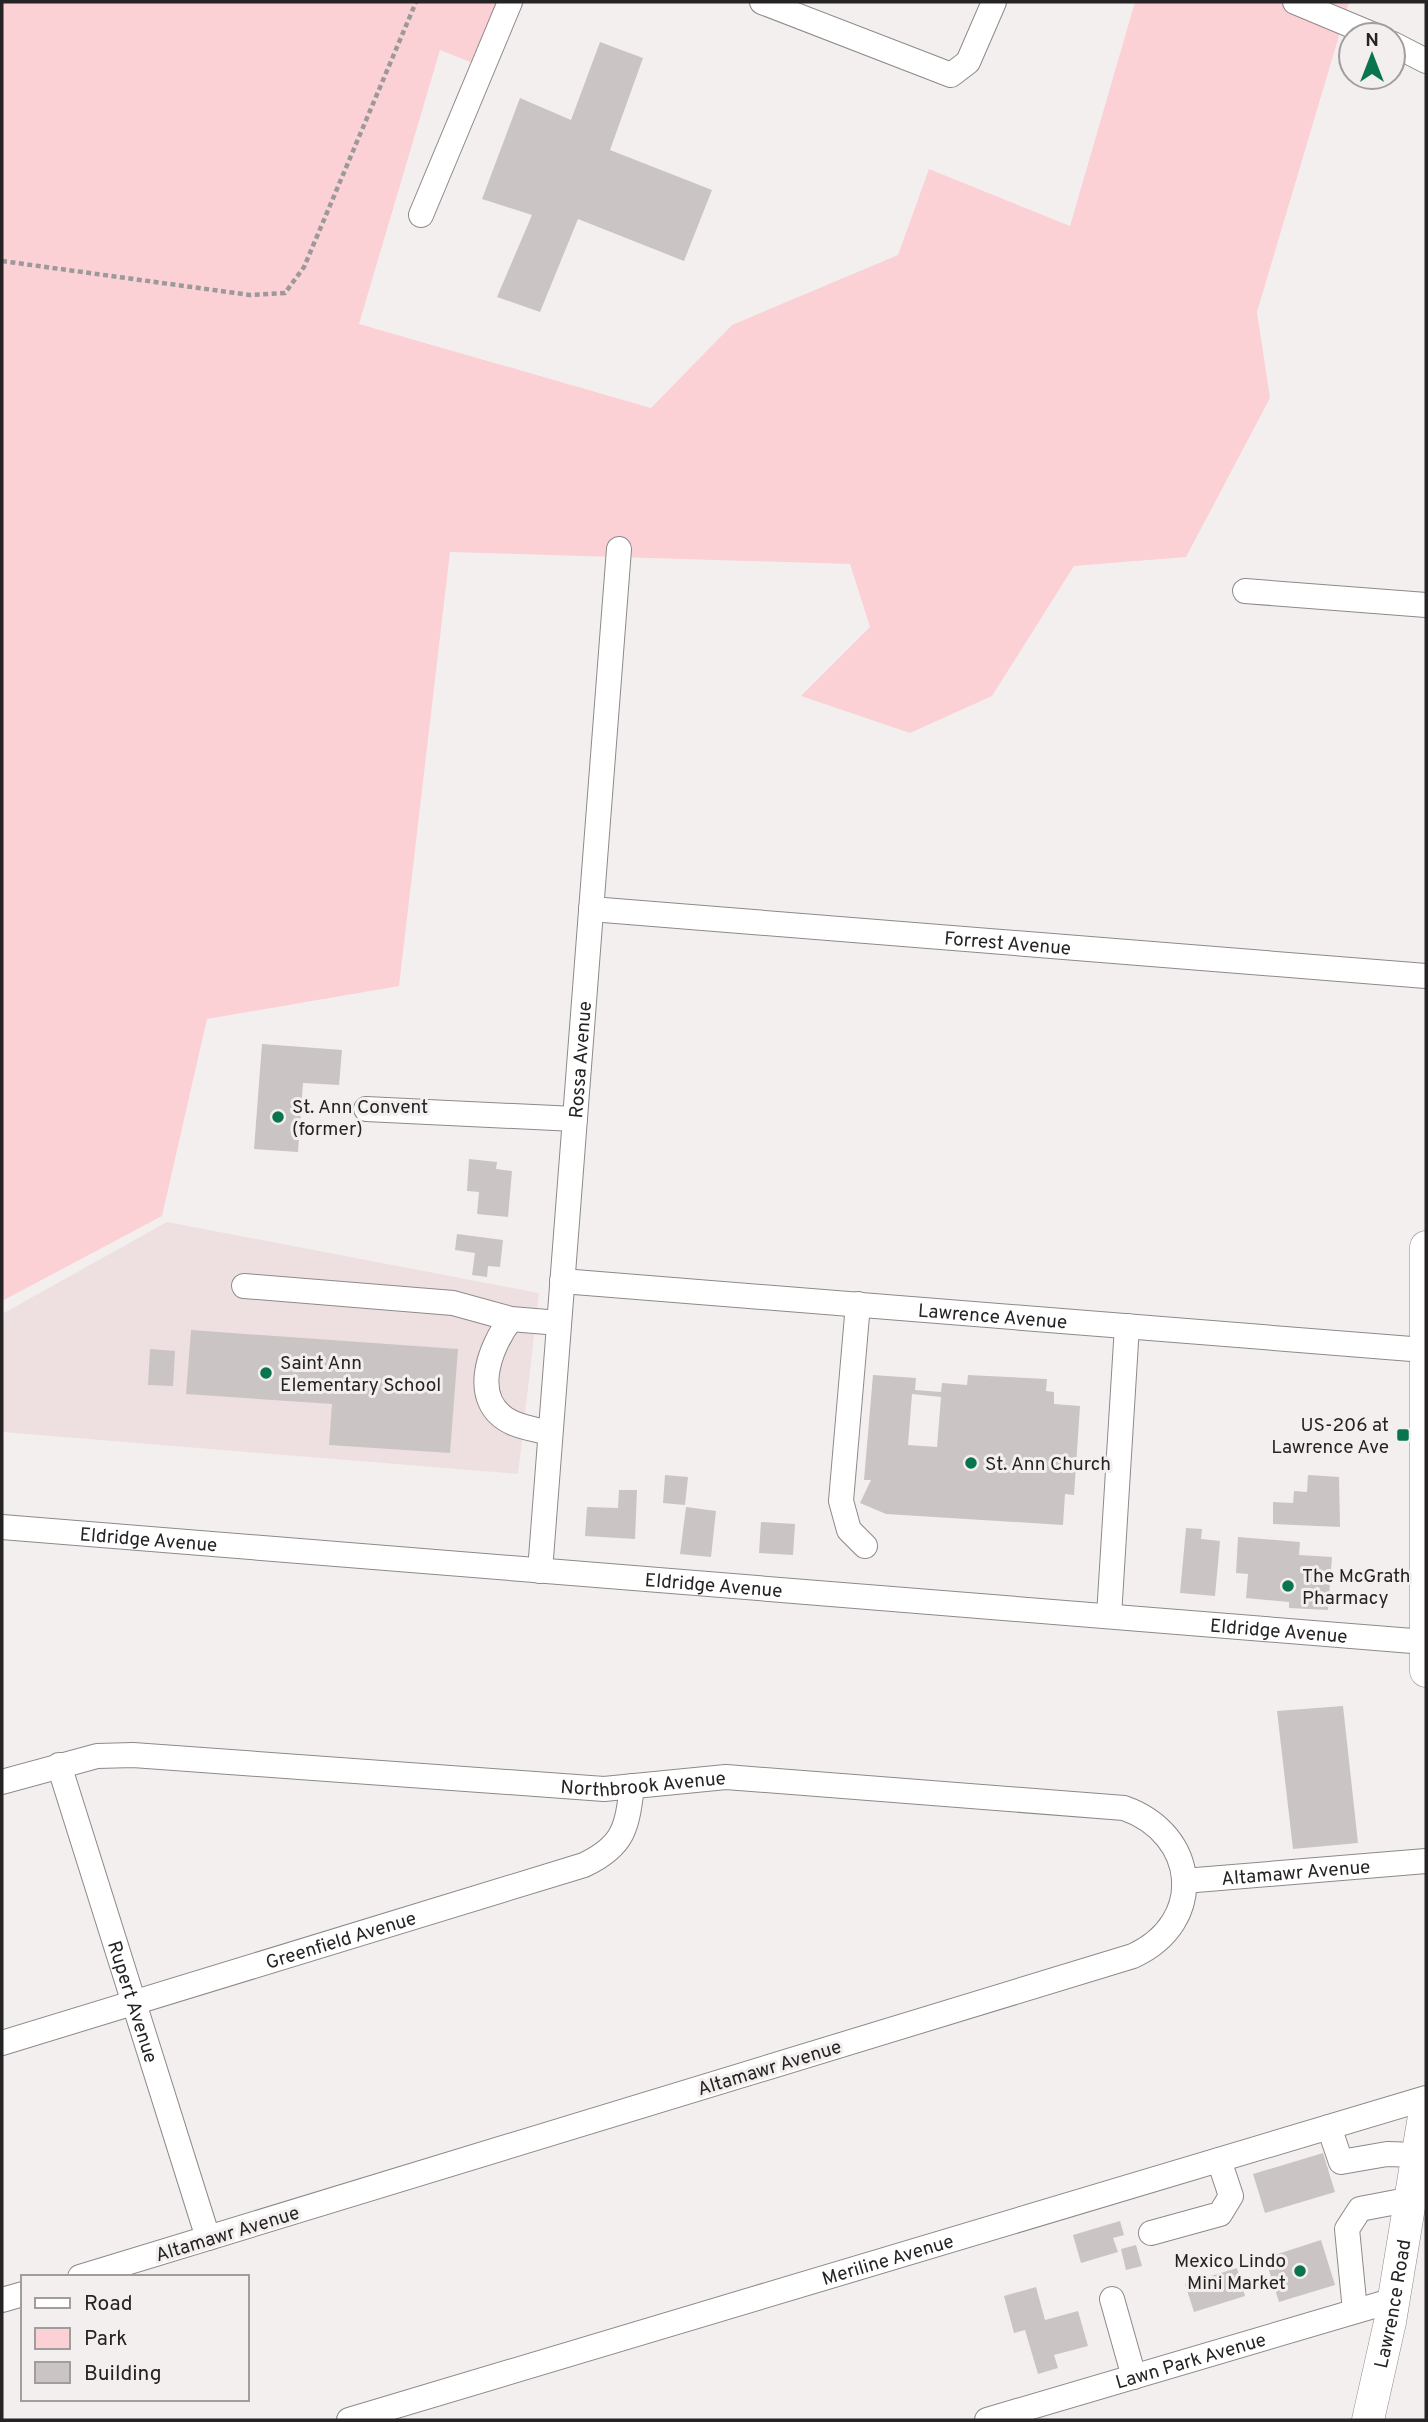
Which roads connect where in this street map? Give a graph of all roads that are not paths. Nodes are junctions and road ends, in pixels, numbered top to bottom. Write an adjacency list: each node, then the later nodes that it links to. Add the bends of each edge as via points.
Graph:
1 (510, 2): 8 (street)
2 (762, 2): 3 (street, via 951,75 968,62)
3 (994, 2)
4 (1295, 2): 5 (street)
5 (1340, 21)
6 (1407, 51): 7 (street)
7 (1426, 61)
8 (421, 215)
9 (619, 550): 12 (street, Rossa Avenue)
10 (1245, 591): 11 (street)
11 (1426, 605)
12 (591, 909): 13 (street, Forrest Avenue); 15 (street, Rossa Avenue)
13 (1426, 975)
14 (366, 1109): 15 (street)
15 (575, 1119): 17 (street, Rossa Avenue)
16 (1426, 1247): 23 (main road)
17 (562, 1281): 19 (street, Lawrence Avenue); 21 (street, Rossa Avenue)
18 (244, 1286): 20 (street, via 453,1303)
19 (858, 1304): 22 (street, Lawrence Avenue); 27 (street, via 841,1501 849,1530)
20 (512, 1319): 21 (street); 24 (street, via 496,1338 489,1358 486,1388 491,1403 512,1423)
21 (559, 1323): 24 (street, Rossa Avenue)
22 (1127, 1326): 23 (street, Lawrence Avenue); 29 (street)
23 (1424, 1350): 25 (main road)
24 (550, 1433): 28 (street, Rossa Avenue)
25 (1425, 1451): 30 (main road)
26 (2, 1527): 28 (street, Eldridge Avenue)
27 (865, 1546)
28 (540, 1571): 29 (street, Eldridge Avenue)
29 (1109, 1616): 30 (street, Eldridge Avenue)
30 (1426, 1657)
31 (59, 1765): 32 (street, Northbrook Avenue); 33 (street, Northbrook Avenue, via 97,1756 133,1755 604,1788); 36 (street, Rupert Avenue)
32 (2, 1782)
33 (632, 1786): 35 (street, Northbrook Avenue, via 726,1777 1124,1808 1160,1827 1174,1845); 36 (street, Greenfield Avenue, via 628,1820 619,1842 584,1865)
34 (1426, 1861): 35 (street, Altamawr Avenue)
35 (1185, 1881): 45 (street, Altamawr Avenue, via 1175,1920 1161,1938 1133,1956)
36 (134, 2003): 37 (street, Greenfield Avenue); 45 (street, Rupert Avenue)
37 (2, 2043)
38 (1426, 2098): 40 (street, Meriline Avenue)
39 (1426, 2104): 41 (main road, Lawrence Road)
40 (1329, 2127): 41 (street, via 1341,2162 1387,2154); 42 (street, Meriline Avenue)
41 (1419, 2155): 43 (main road, Lawrence Road)
42 (1219, 2160): 44 (street, via 1231,2196 1220,2214); 53 (street, Meriline Avenue)
43 (1412, 2199): 50 (main road, Lawrence Road); 51 (street, via 1360,2210 1347,2229)
44 (1151, 2233)
45 (208, 2238): 46 (street, Altamawr Avenue)
46 (87, 2275)
47 (21, 2295): 48 (street)
48 (2, 2300)
49 (1112, 2300): 52 (street)
50 (1394, 2300): 51 (street, Lawn Park Avenue); 55 (main road, Lawrence Road)
51 (1355, 2311): 52 (street, Lawn Park Avenue)
52 (1134, 2377): 54 (street, Lawn Park Avenue)
53 (349, 2420)
54 (987, 2420)
55 (1368, 2420)

